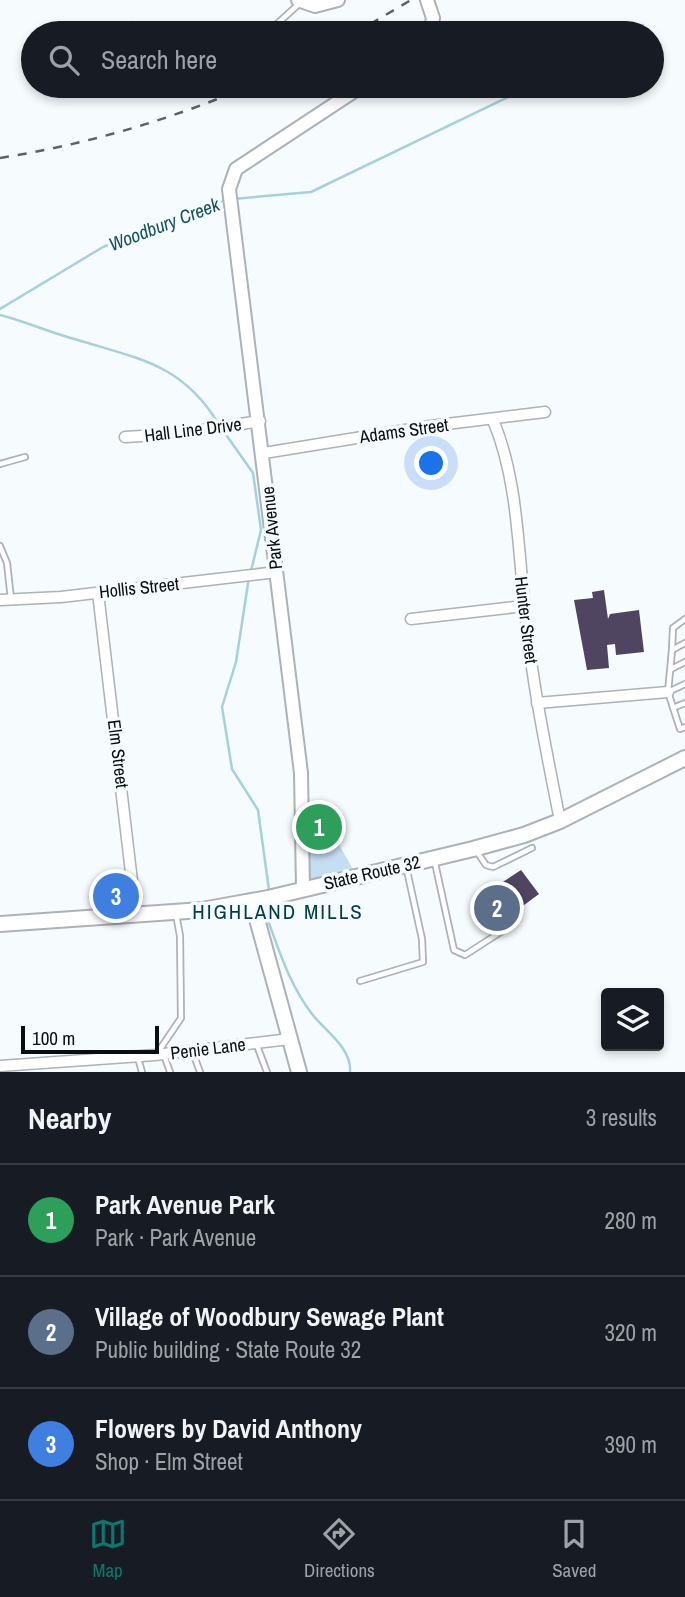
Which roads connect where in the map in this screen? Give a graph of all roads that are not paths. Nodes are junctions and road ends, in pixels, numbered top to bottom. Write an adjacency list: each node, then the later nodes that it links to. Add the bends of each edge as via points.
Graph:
1 (338, 0): 3 (street, via 316,6)
2 (427, 0): 5 (street)
3 (299, 1): 4 (lane)
4 (279, 21)
5 (432, 21)
6 (344, 98): 9 (street, Park Avenue, via 236,169 229,189)
7 (545, 412): 8 (street, Adams Street)
8 (493, 420): 11 (street, Adams Street); 18 (street, Hunter Street, via 512,495)
9 (260, 421): 10 (street, Hall Line Drive); 11 (street, Park Avenue)
10 (125, 437)
11 (264, 453): 15 (street, Park Avenue)
12 (25, 457): 13 (lane)
13 (0, 464)
14 (0, 546): 17 (lane, via 7,563)
15 (277, 572): 16 (street, Hollis Street); 37 (street, Park Avenue, via 301,773)
16 (98, 593): 17 (street, Hollis Street); 40 (street, Elm Street)
17 (5, 600)
18 (524, 606): 19 (street); 27 (street, Hunter Street)
19 (411, 619)
20 (685, 619): 22 (lane, via 673,628)
21 (685, 643): 22 (lane)
22 (672, 650): 24 (lane)
23 (685, 662): 24 (lane)
24 (671, 669): 26 (lane)
25 (685, 684): 26 (lane)
26 (668, 692): 27 (street); 29 (lane)
27 (537, 703): 32 (street, Hunter Street)
28 (685, 703): 29 (lane)
29 (673, 708): 30 (lane, via 680,729)
30 (685, 726)
31 (685, 758): 32 (main road, State Route 32)
32 (560, 821): 34 (main road, State Route 32)
33 (532, 848): 34 (lane, via 489,867)
34 (474, 849): 35 (main road, State Route 32)
35 (434, 858): 36 (main road, State Route 32); 42 (lane, via 454,950 474,953)
36 (405, 865): 37 (main road, State Route 32); 43 (lane, via 423,962)
37 (303, 889): 38 (main road, State Route 32)
38 (253, 901): 39 (main road, State Route 32); 44 (main road)
39 (176, 913): 40 (main road, State Route 32); 47 (lane, via 181,1018)
40 (136, 915): 41 (main road, State Route 32)
41 (0, 924)
42 (510, 926)
43 (360, 981)
44 (289, 1039): 45 (street, Penie Lane); 54 (main road)
45 (256, 1043): 46 (street, Penie Lane); 53 (lane)
46 (192, 1051): 47 (street, Penie Lane); 52 (lane)
47 (160, 1055): 48 (street, Penie Lane); 51 (lane)
48 (137, 1057): 49 (street, Penie Lane); 50 (lane)
49 (0, 1066)
50 (142, 1072)
51 (170, 1072)
52 (201, 1072)
53 (267, 1072)
54 (299, 1072)

